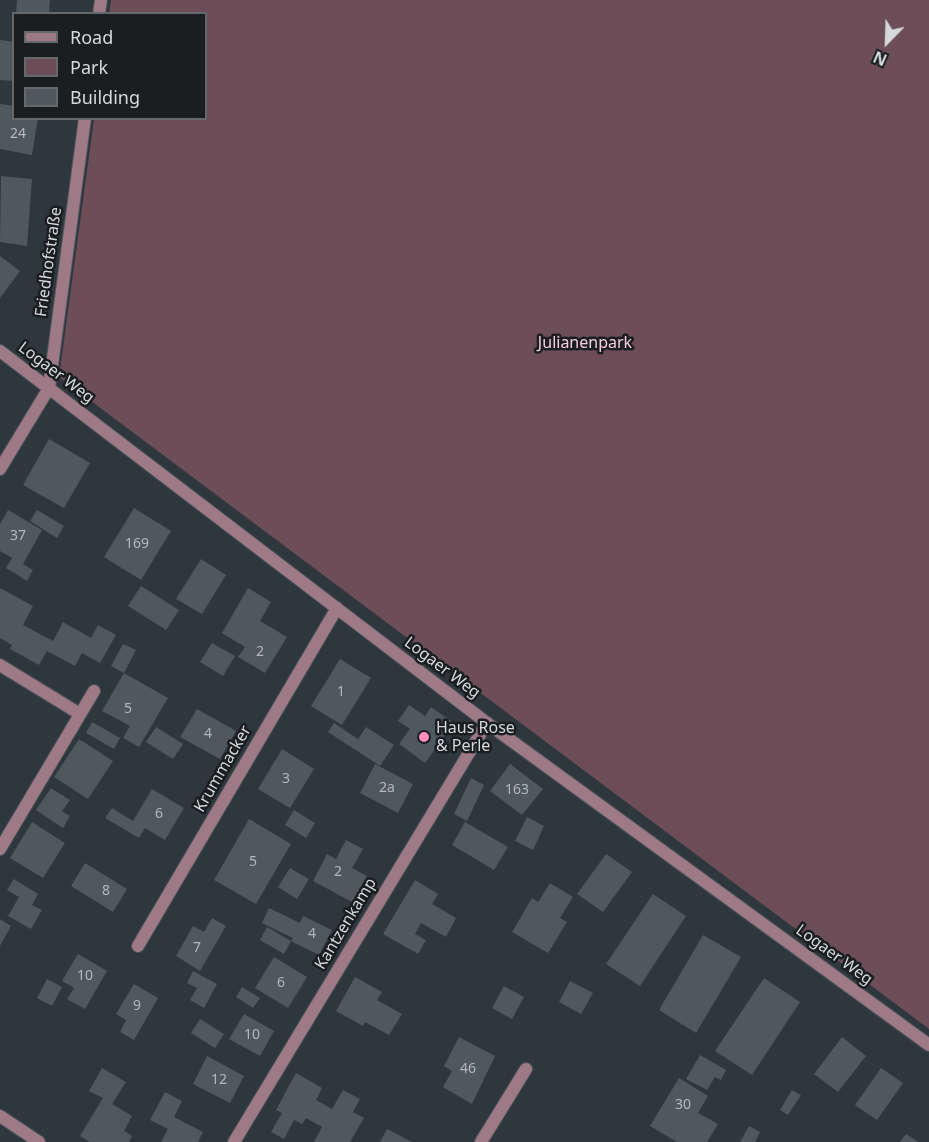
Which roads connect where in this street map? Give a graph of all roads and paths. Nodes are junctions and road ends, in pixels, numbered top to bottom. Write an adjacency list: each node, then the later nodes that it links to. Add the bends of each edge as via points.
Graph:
1 (85, 120): 3 (street, Friedhofstraße)
2 (0, 351): 3 (street, Logaer Weg)
3 (49, 388): 4 (street, Friedhofstraße); 5 (street, Logaer Weg)
4 (0, 469)
5 (337, 608): 9 (street, Logaer Weg); 11 (street, Krummacker)
6 (0, 665): 8 (street)
7 (94, 691): 8 (street)
8 (80, 714): 10 (street)
9 (487, 723): 12 (street, Logaer Weg); 16 (street, Kantzenkamp)
10 (0, 849)
11 (138, 946)
12 (929, 1045)
13 (526, 1069): 17 (street)
14 (0, 1116): 15 (street)
15 (39, 1142)
16 (234, 1142)
17 (481, 1142)

